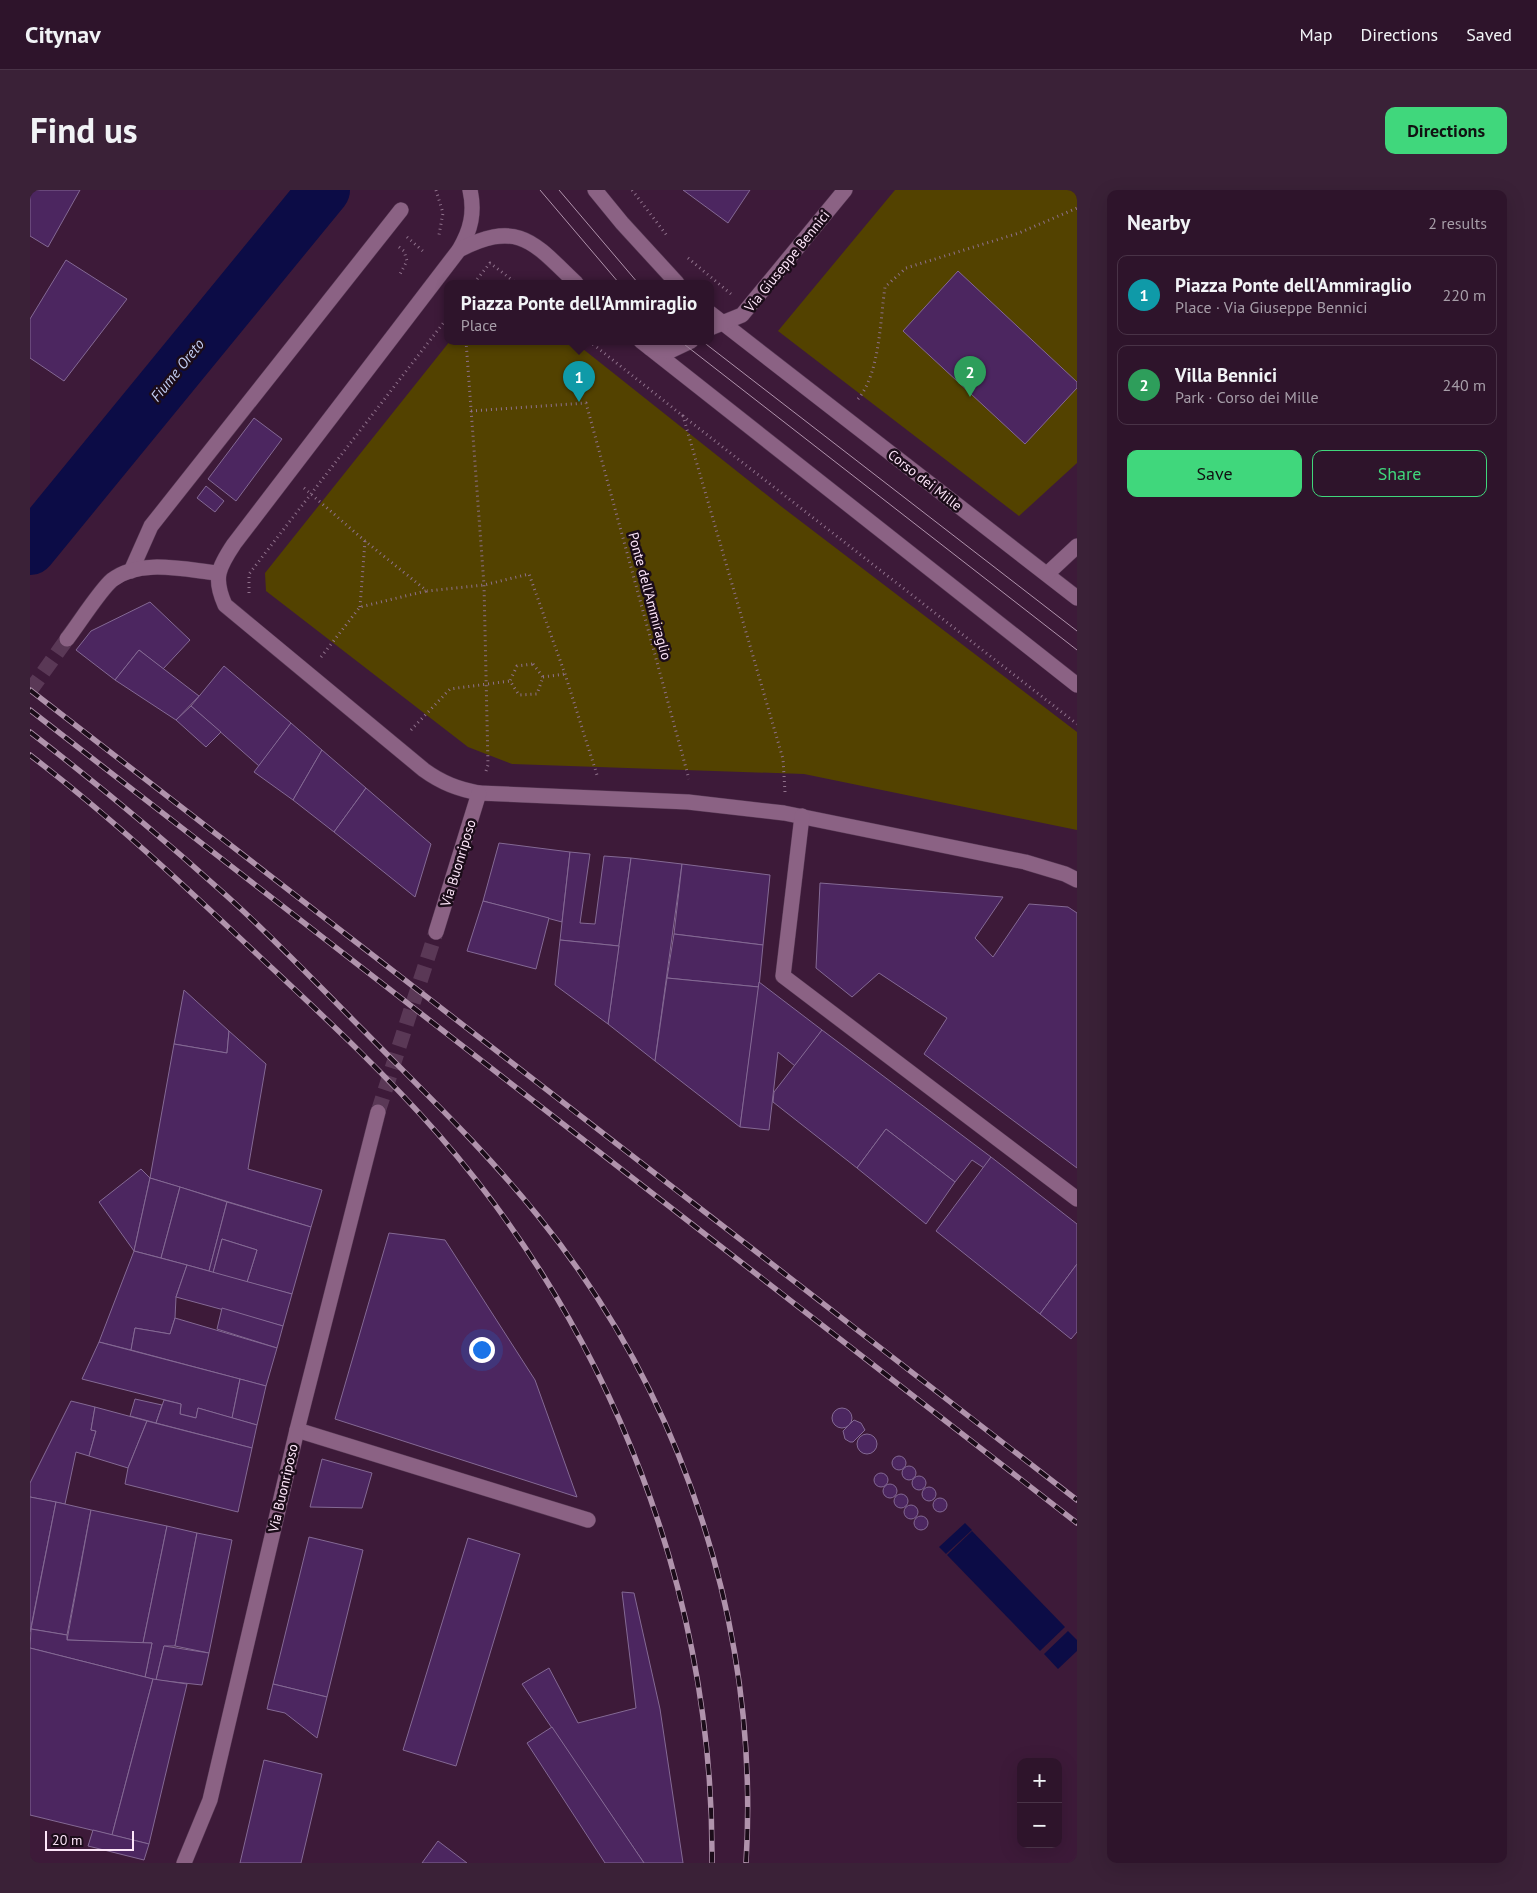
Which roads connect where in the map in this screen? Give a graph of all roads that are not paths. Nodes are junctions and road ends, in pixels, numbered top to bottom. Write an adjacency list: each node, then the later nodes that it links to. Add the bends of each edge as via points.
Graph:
1 (470, 190): 5 (street, via 472,222)
2 (595, 190): 7 (street)
3 (845, 190): 8 (street, Via Giuseppe Bennici, via 749,308 742,315)
4 (401, 210): 13 (street, via 151,526)
5 (460, 250): 6 (street, via 489,236 523,238); 14 (street, via 234,544)
6 (573, 280)
7 (674, 280)
8 (716, 326): 15 (street, Corso dei Mille, via 772,362)
9 (646, 345): 18 (street)
10 (649, 345): 11 (street, via 670,351)
11 (683, 345)
12 (1077, 546): 15 (street)
13 (131, 571): 14 (street, via 158,567); 17 (street, via 112,580)
14 (218, 573): 19 (street, via 218,590 225,605 439,781)
15 (1047, 574): 16 (street, Corso dei Mille)
16 (1077, 598)
17 (67, 639)
18 (1077, 685)
19 (479, 793): 20 (street, via 688,802); 22 (street, Via Buonriposo)
20 (802, 816): 21 (street, via 1025,862); 24 (street, via 783,976)
21 (1071, 877)
22 (436, 932)
23 (378, 1112): 25 (street, Via Buonriposo)
24 (1077, 1199)
25 (296, 1430): 26 (street); 27 (street, Via Buonriposo, via 210,1800)
26 (588, 1520)
27 (184, 1863)

